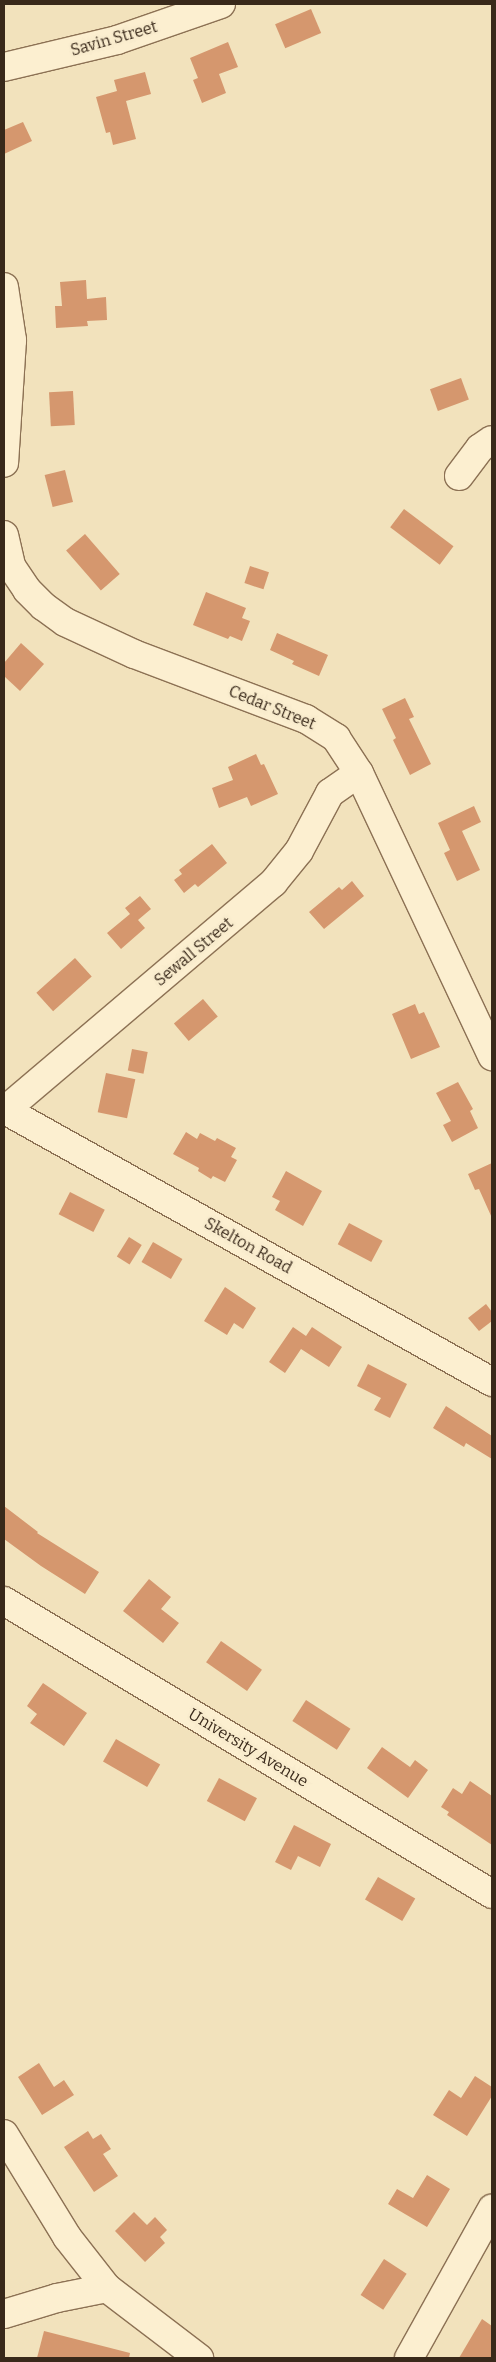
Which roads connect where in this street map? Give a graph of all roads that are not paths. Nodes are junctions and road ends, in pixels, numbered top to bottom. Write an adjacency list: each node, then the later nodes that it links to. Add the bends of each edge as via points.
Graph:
1 (221, 4): 2 (street, Savin Street, via 117,40)
2 (4, 67)
3 (4, 287): 5 (street, via 12,340)
4 (492, 440): 6 (street, via 480,448)
5 (4, 463)
6 (459, 476)
7 (4, 535): 8 (street, Cedar Street, via 16,574 27,590 55,615 96,638 318,726 336,738)
8 (358, 772): 9 (street, Cedar Street); 10 (street, Sewall Street, via 330,793 299,851 273,883)
9 (492, 1056)
10 (5, 1109): 11 (street, Skelton Road)
11 (492, 1382)
12 (4, 1601): 13 (street, University Avenue)
13 (492, 1894)
14 (4, 2134): 16 (street, via 67,2237)
15 (492, 2209): 19 (street)
16 (107, 2288): 17 (street, via 57,2298); 18 (street)
17 (4, 2314)
18 (199, 2358)
19 (409, 2358)

